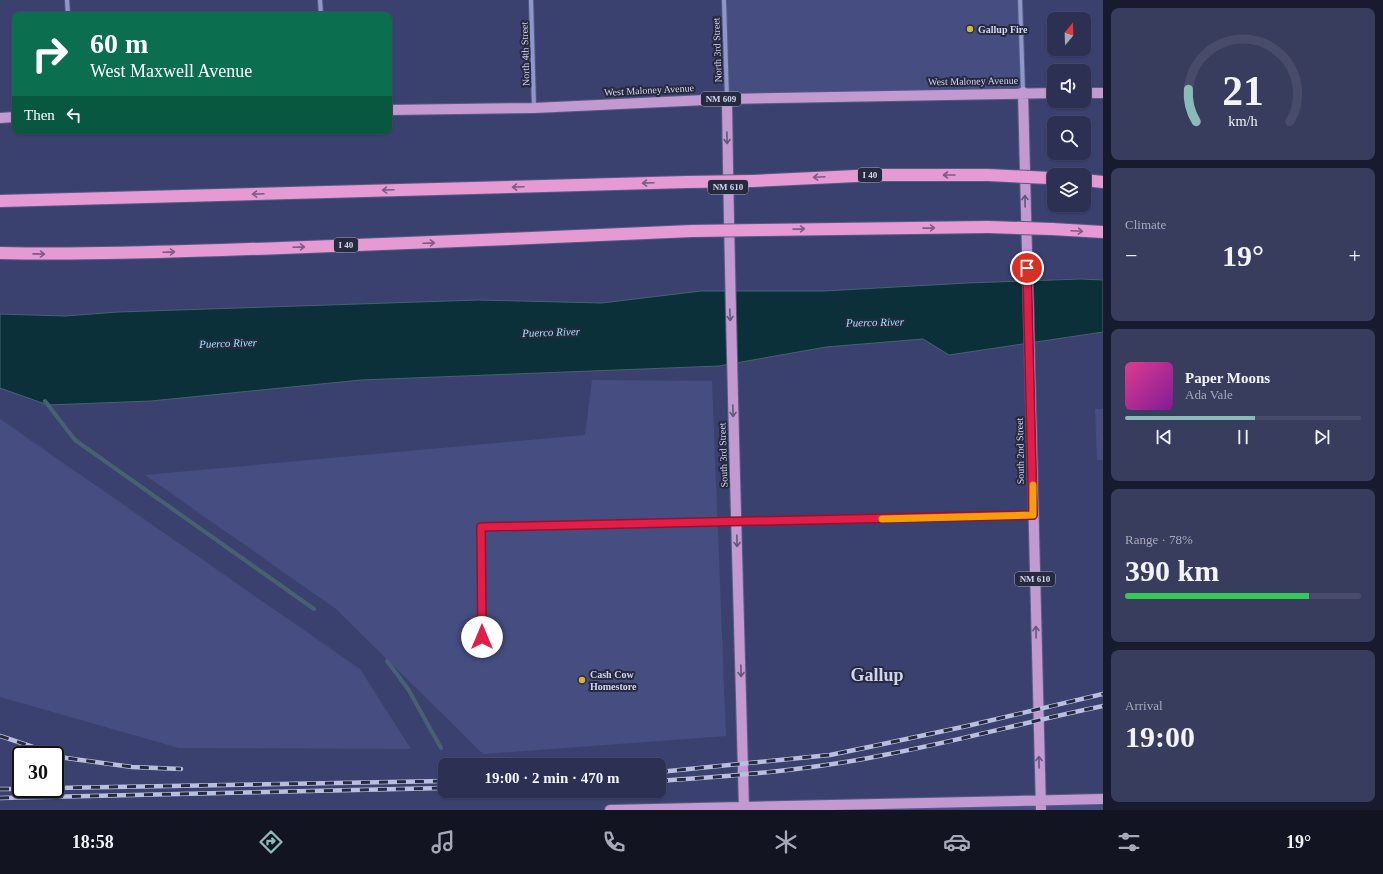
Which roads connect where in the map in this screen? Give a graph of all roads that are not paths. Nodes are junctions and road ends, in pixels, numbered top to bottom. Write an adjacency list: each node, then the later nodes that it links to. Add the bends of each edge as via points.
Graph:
1 (67, 0): 6 (street)
2 (320, 0): 7 (street)
3 (531, 0): 13 (street, North 4th Street)
4 (724, 0): 12 (street, North 3rd Street)
5 (1020, 0): 8 (street)
6 (68, 12)
7 (320, 12)
8 (1023, 92): 9 (main road, West Maloney Avenue / NM 609); 12 (main road, West Maloney Avenue / NM 609); 23 (main road, South 2nd Street / NM 610, one-way to 8)
9 (1047, 92)
10 (1091, 93): 11 (main road)
11 (1103, 93)
12 (727, 98): 13 (main road, West Maloney Avenue / NM 609); 24 (main road, South 3rd Street / NM 610, one-way to 24, via 729,276)
13 (534, 108): 14 (main road, West Maloney Avenue / NM 609)
14 (392, 110)
15 (12, 117): 16 (main road)
16 (0, 118)
17 (1047, 178): 20 (highway, I 40, one-way to 20, bridge, via 877,174 753,181)
18 (1091, 181): 19 (highway)
19 (1103, 182)
20 (0, 201)
21 (1103, 232): 22 (highway, I 40, one-way to 21, bridge, via 152,252 692,231 988,227)
22 (0, 253)
23 (1033, 515): 24 (street); 27 (main road, South 2nd Street / NM 610, one-way to 23)
24 (737, 522): 25 (street, via 481,527); 28 (main road, South 3rd Street / NM 610, one-way to 28)
25 (482, 637)
26 (1103, 799): 27 (main road)
27 (1040, 805): 28 (main road)
28 (744, 808): 29 (main road)
29 (610, 810)

